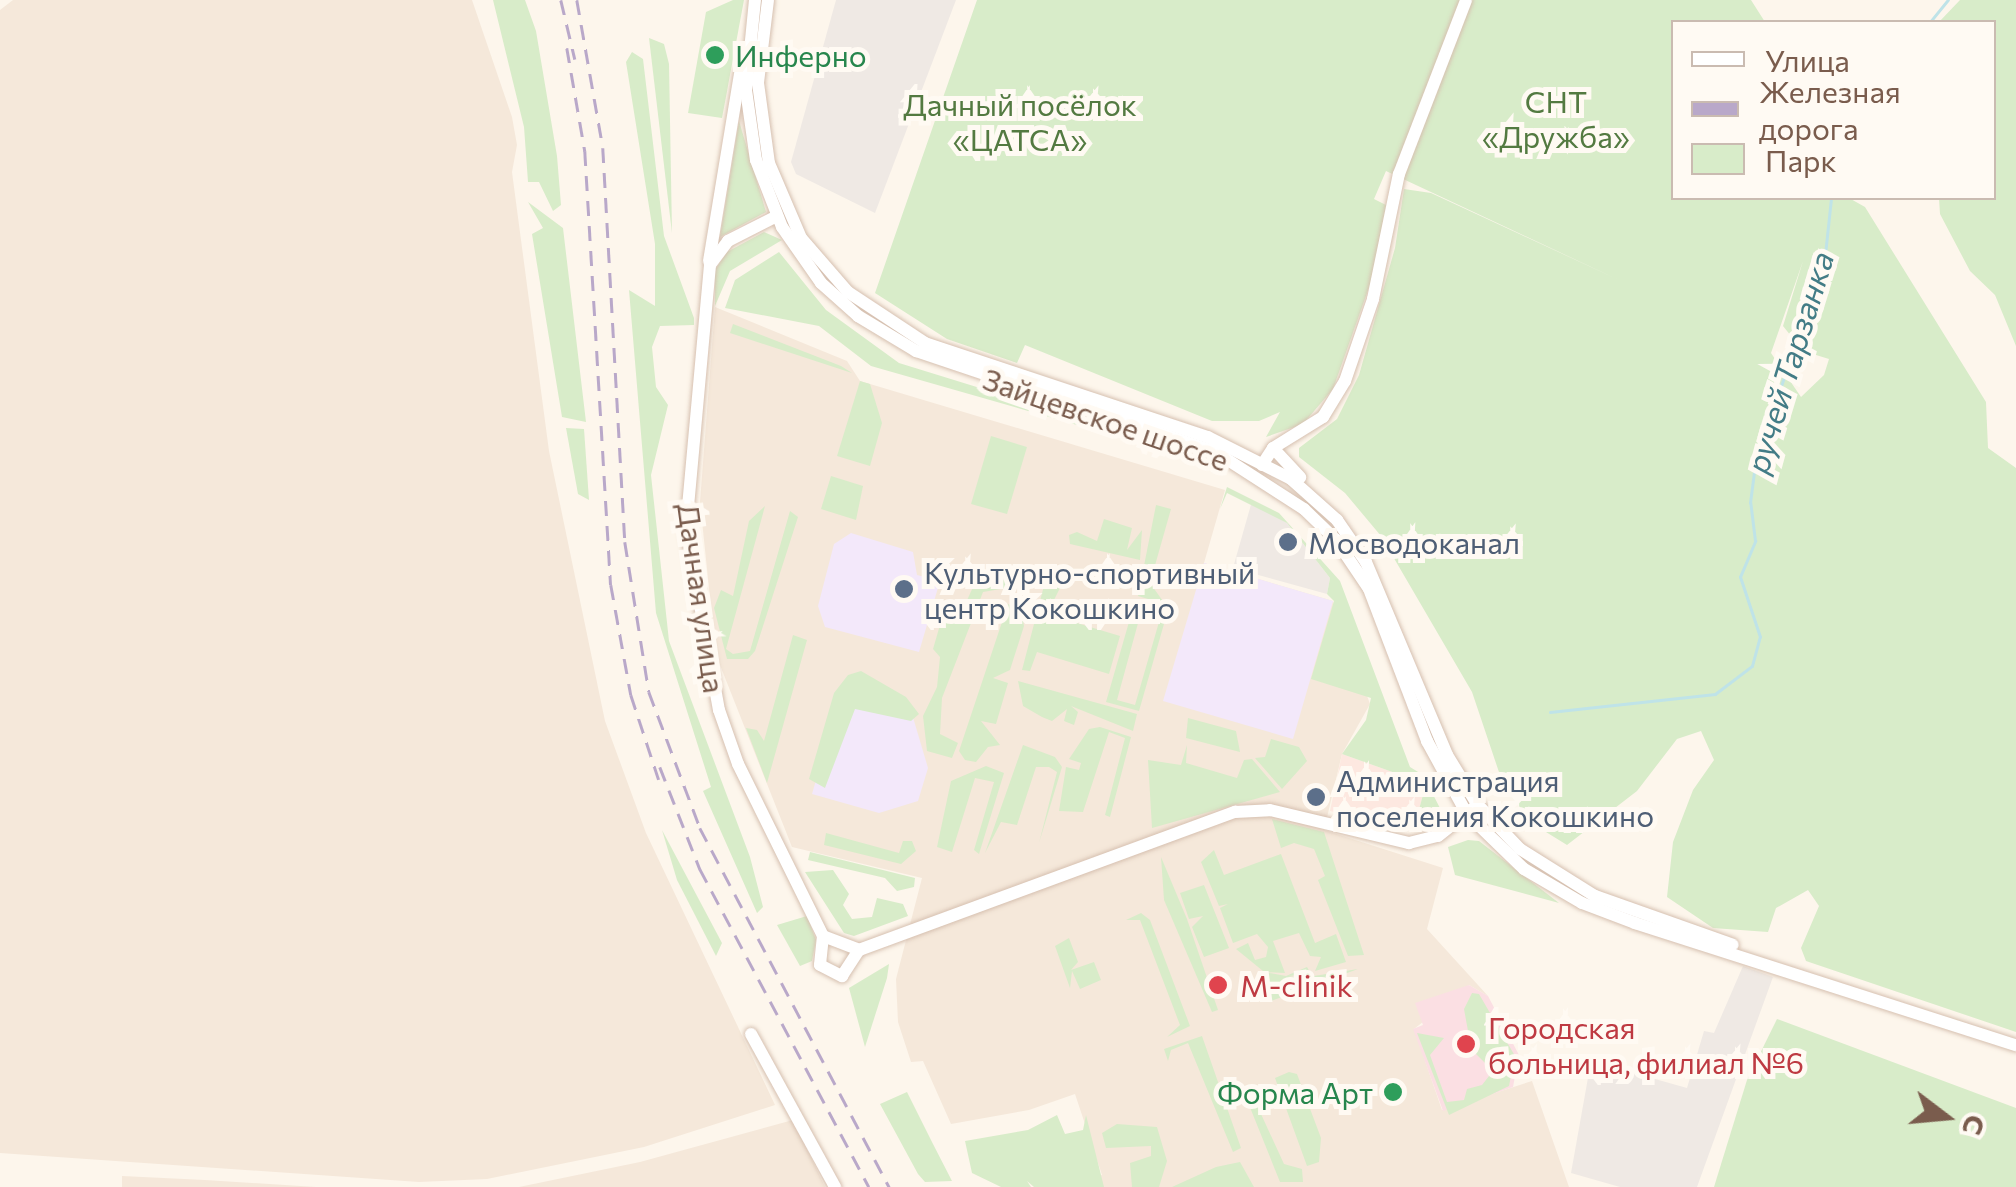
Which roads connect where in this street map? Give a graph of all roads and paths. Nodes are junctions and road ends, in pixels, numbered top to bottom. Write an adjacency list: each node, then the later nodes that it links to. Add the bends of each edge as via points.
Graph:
1 (755, 0): 4 (main road)
2 (768, 0): 5 (main road, Зайцевское шоссе, via 758,101)
3 (1466, 0): 10 (main road, via 1399,174 1374,299 1345,380 1323,417)
4 (752, 17): 6 (main road, via 748,116); 9 (main road)
5 (783, 200): 6 (main road); 8 (main road, Зайцевское шоссе)
6 (777, 216): 7 (main road, Дачная улица); 8 (main road)
7 (746, 230): 8 (main road); 9 (main road, Дачная улица, via 716,254)
8 (791, 232): 11 (main road, Зайцевское шоссе, via 833,295 901,344); 12 (main road, Зайцевское шоссе, via 848,292 913,338)
9 (704, 290): 19 (main road, Дачная улица, via 686,527 712,681 738,764)
10 (1273, 448): 12 (main road); 14 (main road)
11 (1214, 451): 12 (main road); 13 (main road, Зайцевское шоссе)
12 (1263, 461): 13 (main road, via 1262,472); 14 (main road, Зайцевское шоссе)
13 (1273, 483): 15 (main road, Зайцевское шоссе, via 1327,530 1362,578)
14 (1337, 520): 16 (main road, Зайцевское шоссе, via 1380,587)
15 (1427, 741): 16 (main road, Зайцевское шоссе); 17 (main road, via 1455,808)
16 (1472, 809): 17 (main road); 18 (main road, Зайцевское шоссе); 21 (main road, via 1595,896)
17 (1440, 834): 18 (main road, via 1473,828); 20 (main road, via 1396,843 1267,810 1156,836)
18 (1491, 839): 21 (main road, Зайцевское шоссе, via 1538,879 1582,903)
19 (826, 942): 20 (main road); 20 (main road, Дачная улица, via 820,965 831,976 847,973)
20 (854, 952)
21 (1777, 964): 23 (main road)
22 (751, 1034): 24 (main road)
23 (2016, 1045)
24 (835, 1187)

